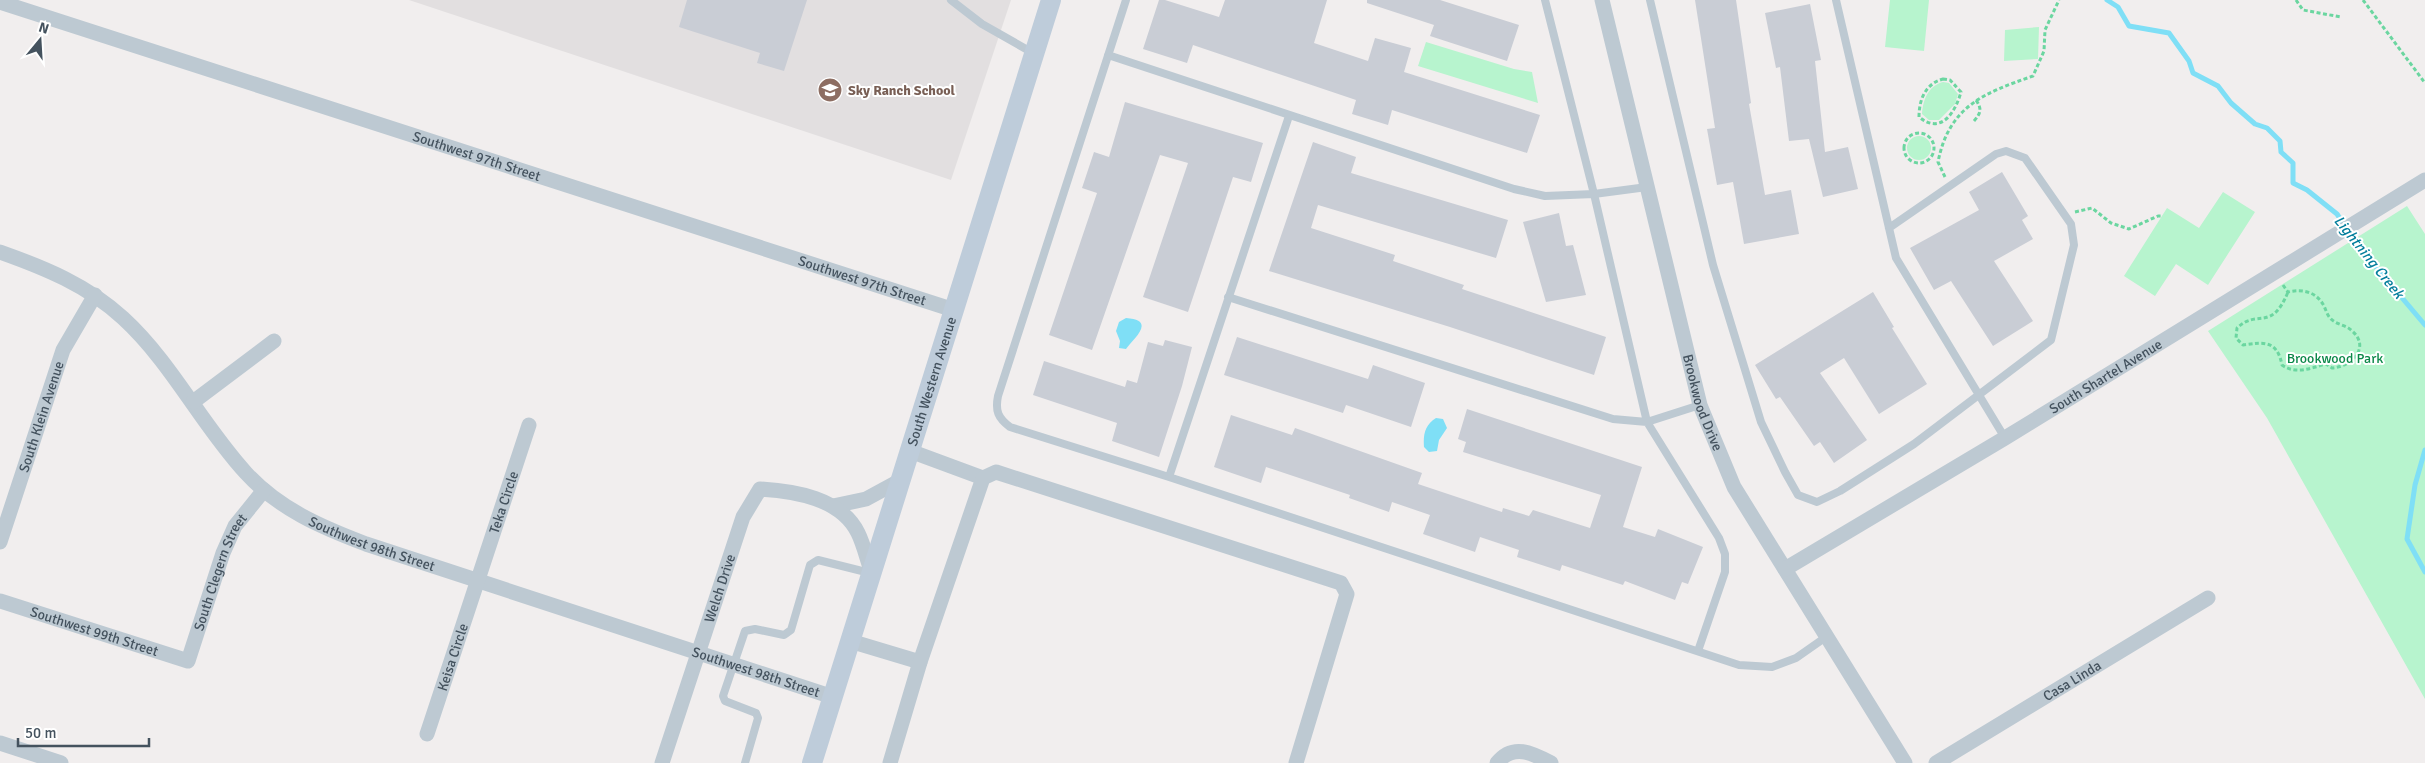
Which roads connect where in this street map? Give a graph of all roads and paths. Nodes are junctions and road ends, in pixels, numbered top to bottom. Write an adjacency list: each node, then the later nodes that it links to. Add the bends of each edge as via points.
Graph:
1 (950, 0): 13 (lane, via 982,24)
2 (1052, 0): 13 (main road, South Western Avenue)
3 (1126, 0): 14 (lane)
4 (1546, 0): 24 (lane)
5 (1602, 0): 23 (street, Brookwood Drive)
6 (1650, 0): 35 (lane, via 1713,265 1761,422 1798,495 1817,502 1840,491 1914,444)
7 (1836, 0): 27 (lane)
8 (2059, 0): 17 (path, via 2045,30 2044,52 2033,76)
9 (2296, 0): 12 (path, via 2303,10)
10 (2363, 0): 16 (path)
11 (0, 2): 33 (street, Southwest 97th Street)
12 (2341, 17)
13 (1034, 54): 33 (main road, South Western Avenue)
14 (1108, 55): 18 (lane); 42 (lane, via 996,407 1000,419 1010,427)
15 (1950, 80): 15 (path, via 1961,92 1957,104 1938,124 1926,123 1919,117 1919,105 1925,92 1934,81)
16 (2425, 83)
17 (1976, 100): 19 (path, via 1981,108); 22 (path, via 1953,121 1939,153 1938,162)
18 (1289, 116): 24 (lane, via 1514,190 1545,196); 32 (lane)
19 (1974, 120)
20 (1904, 143): 20 (path, via 1904,151 1915,163 1923,163 1935,152 1935,144 1924,132 1908,136)
21 (2425, 180): 29 (street, South Shartel Avenue)
22 (1950, 186): 25 (lane, via 1996,154 2006,151 2025,158); 27 (lane)
23 (1647, 187): 24 (lane); 37 (street, Brookwood Drive)
24 (1594, 194): 38 (lane)
25 (2065, 216): 26 (path, via 2092,208 2111,223 2129,229); 35 (lane, via 2071,224 2074,245 2051,340)
26 (2162, 216)
27 (1889, 228): 35 (lane, via 1896,258)
28 (0, 252): 31 (street, Southwest 98th Street, via 50,270)
29 (2274, 272): 30 (path); 40 (street, South Shartel Avenue)
30 (2288, 292): 30 (path, via 2300,290 2311,293 2320,299 2332,320 2352,331 2358,342 2358,355 2352,362 2342,368 2326,364 2290,370 2282,365 2280,354 2264,342 2243,345 2236,338 2237,328 2243,322 2274,315)
31 (95, 295): 36 (street, Southwest 98th Street, via 139,334); 47 (street, South Klein Avenue, via 63,350)
32 (1228, 296): 38 (lane, via 1613,419); 42 (lane)
33 (954, 310): 41 (main road, South Western Avenue)
34 (274, 340): 36 (street)
35 (1979, 395): 40 (lane)
36 (193, 402): 45 (street, Southwest 98th Street, via 245,472)
37 (1700, 405): 38 (lane); 48 (street, Brookwood Drive, via 1734,487)
38 (1647, 422): 55 (lane, via 1719,538 1725,554 1725,572)
39 (529, 425): 50 (street, Teka Circle)
40 (2005, 438): 48 (street, South Shartel Avenue)
41 (910, 451): 43 (street); 44 (main road, South Western Avenue)
42 (1169, 477): 55 (lane)
43 (983, 478): 58 (street); 68 (street, via 996,472 1341,584 1347,594)
44 (901, 480): 46 (street, via 866,499); 49 (main road, South Western Avenue)
45 (264, 490): 50 (street, Southwest 98th Street, via 292,511 329,530); 57 (street, South Clegern Street, via 240,518 230,536)
46 (833, 506): 49 (street, Welch Drive, via 858,532); 56 (street, Welch Drive, via 789,491 760,489 742,517)
47 (0, 542)
48 (1784, 569): 53 (street, Brookwood Drive)
49 (872, 573): 54 (main road, South Western Avenue); 59 (lane, via 818,560 810,565 791,630 784,635 755,629 745,631)
50 (478, 579): 56 (street, Southwest 98th Street); 61 (street, Keisa Circle)
51 (2208, 598): 72 (street, Casa Linda)
52 (0, 601): 57 (street, Southwest 99th Street)
53 (1826, 637): 55 (lane, via 1796,658 1772,667 1739,665); 71 (street, Brookwood Drive)
54 (850, 641): 58 (street); 60 (main road, South Western Avenue)
55 (1698, 651)
56 (698, 652): 59 (street, Southwest 98th Street); 64 (street, Welch Drive)
57 (188, 662)
58 (920, 662): 67 (street)
59 (734, 664): 60 (street, Southwest 98th Street); 65 (lane, via 723,696 725,701 756,713 758,718)
60 (833, 697): 66 (main road, South Western Avenue)
61 (427, 734)
62 (0, 743): 63 (street)
63 (61, 763)
64 (662, 763)
65 (745, 763)
66 (812, 763)
67 (890, 763)
68 (1296, 763)
69 (1497, 763): 70 (street, via 1510,753 1519,751)
70 (1551, 763)
71 (1905, 763)
72 (1936, 763)

